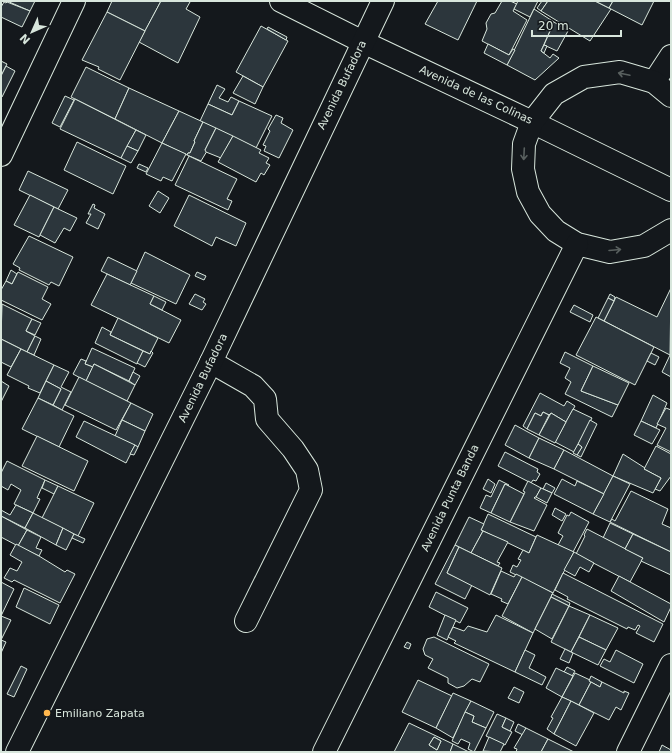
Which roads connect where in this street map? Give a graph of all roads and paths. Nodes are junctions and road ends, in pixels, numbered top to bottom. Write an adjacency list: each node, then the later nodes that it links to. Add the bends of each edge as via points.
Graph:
1 (74, 1): 9 (street)
2 (281, 1): 4 (street, Avenida de las Colinas)
3 (383, 1): 4 (street, Avenida Bufadora)
4 (363, 42): 8 (street, Avenida de las Colinas); 13 (street, Avenida Bufadora)
5 (671, 56): 6 (street)
6 (654, 82): 7 (street); 8 (street, one-way to 8, via 620,72 584,76 554,94)
7 (671, 96)
8 (532, 122): 10 (street, Avenida de las Colinas); 12 (street, one-way to 12, via 524,144 523,168 528,192 540,214 556,231)
9 (1, 155)
10 (671, 190)
11 (671, 230): 12 (street, one-way to 11, via 610,252 644,246)
12 (577, 244): 17 (street, Avenida Punta Banda)
13 (211, 362): 14 (street, via 252,386 265,399 267,419 307,470 311,490); 16 (street, Avenida Bufadora)
14 (246, 621)
15 (671, 665): 18 (street)
16 (17, 752)
17 (324, 752)
18 (628, 752)

